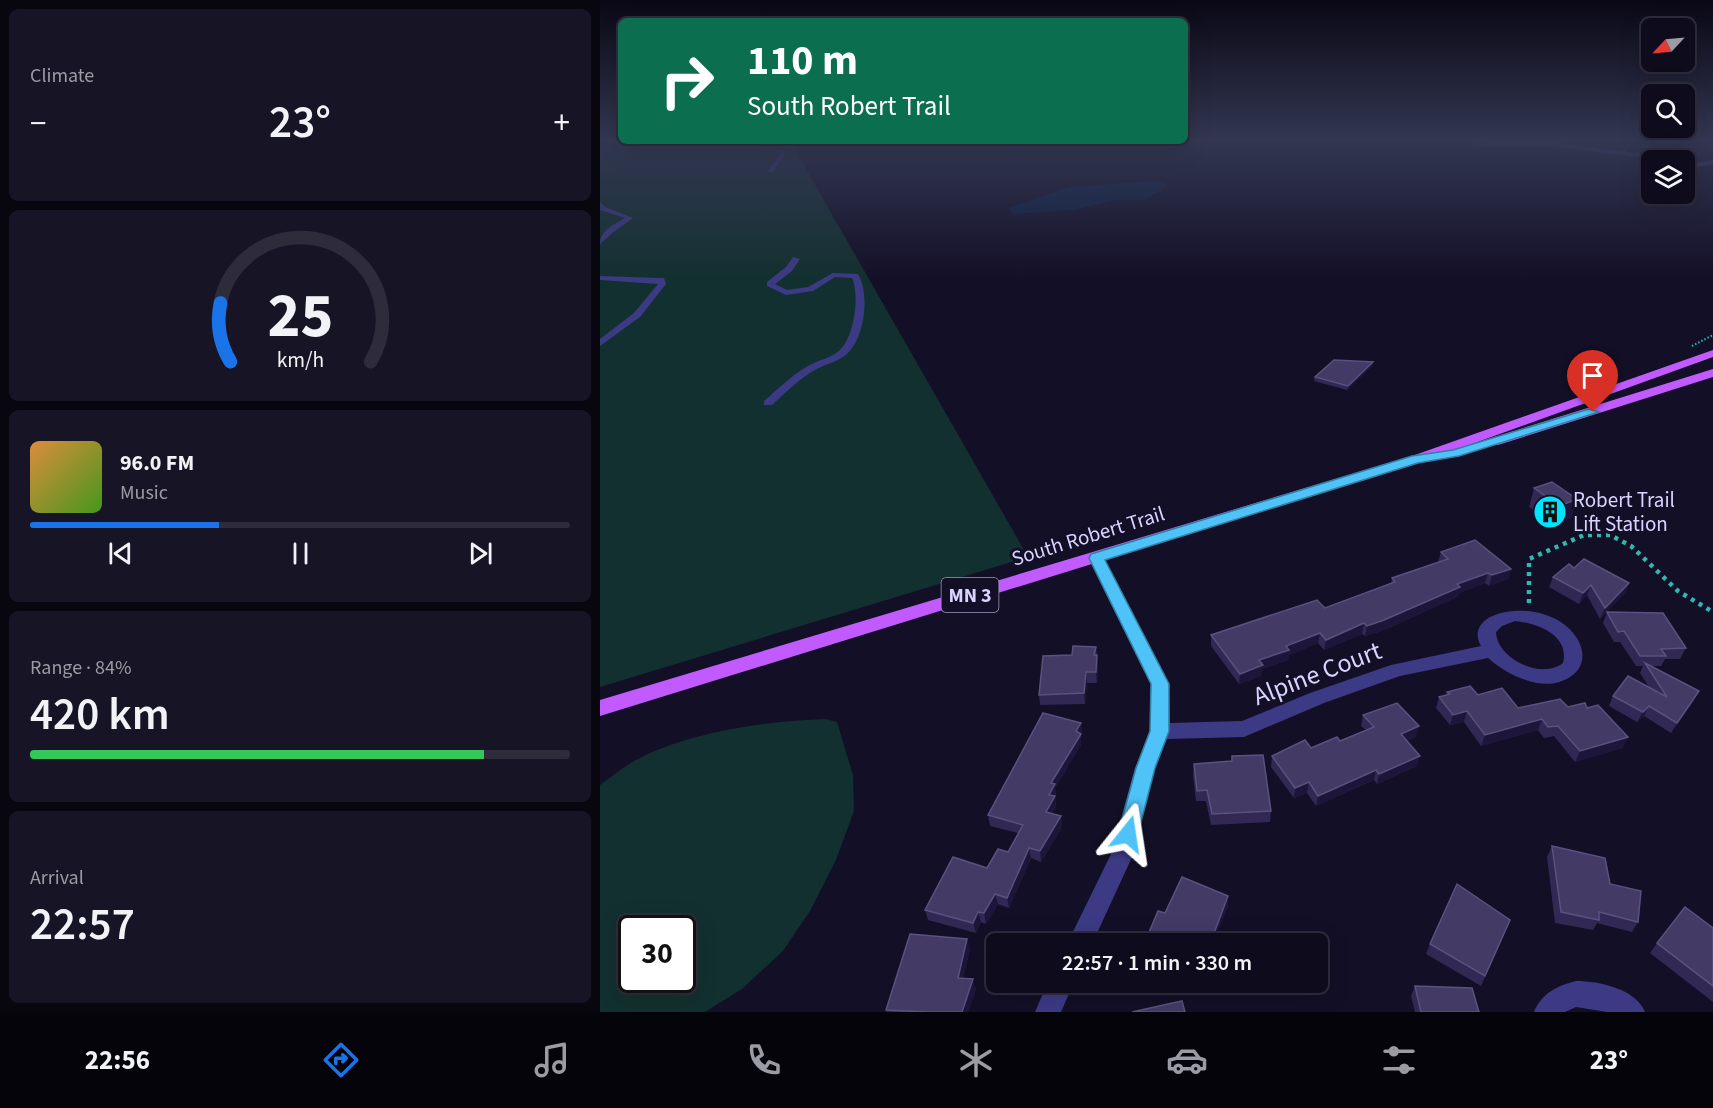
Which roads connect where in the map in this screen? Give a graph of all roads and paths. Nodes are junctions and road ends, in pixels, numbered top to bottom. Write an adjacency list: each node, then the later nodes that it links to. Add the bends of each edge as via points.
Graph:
1 (600, 204): 2 (lane, via 630,218)
2 (600, 242)
3 (796, 259): 8 (lane, via 770,284 786,293 810,289 833,275 855,276 859,281 859,314 854,336 845,351 813,366)
4 (600, 278): 5 (lane, via 661,280 662,284 637,315)
5 (600, 343)
6 (1713, 353): 9 (main road, South Robert Trail)
7 (1713, 373): 9 (main road, South Robert Trail, via 1455,453)
8 (768, 403)
9 (1417, 459): 10 (main road, South Robert Trail / MN 3)
10 (1096, 558): 14 (main road, South Robert Trail / MN 3); 15 (street, via 1160,684)
11 (1713, 612): 12 (path, via 1688,600 1631,546 1614,535 1597,533 1529,559)
12 (1529, 616): 13 (street, via 1514,615 1492,623 1486,641); 13 (street, via 1568,637 1576,658 1572,666 1554,676 1526,674)
13 (1491, 651): 15 (street, Alpine Court, via 1398,670 1244,729)
14 (600, 708)
15 (1160, 731): 16 (street, via 1122,855)
16 (1084, 933)
17 (1056, 993): 18 (street)
18 (1048, 1012)
19 (1547, 1012): 20 (street, via 1566,996 1586,993 1608,998)
20 (1632, 1012)

